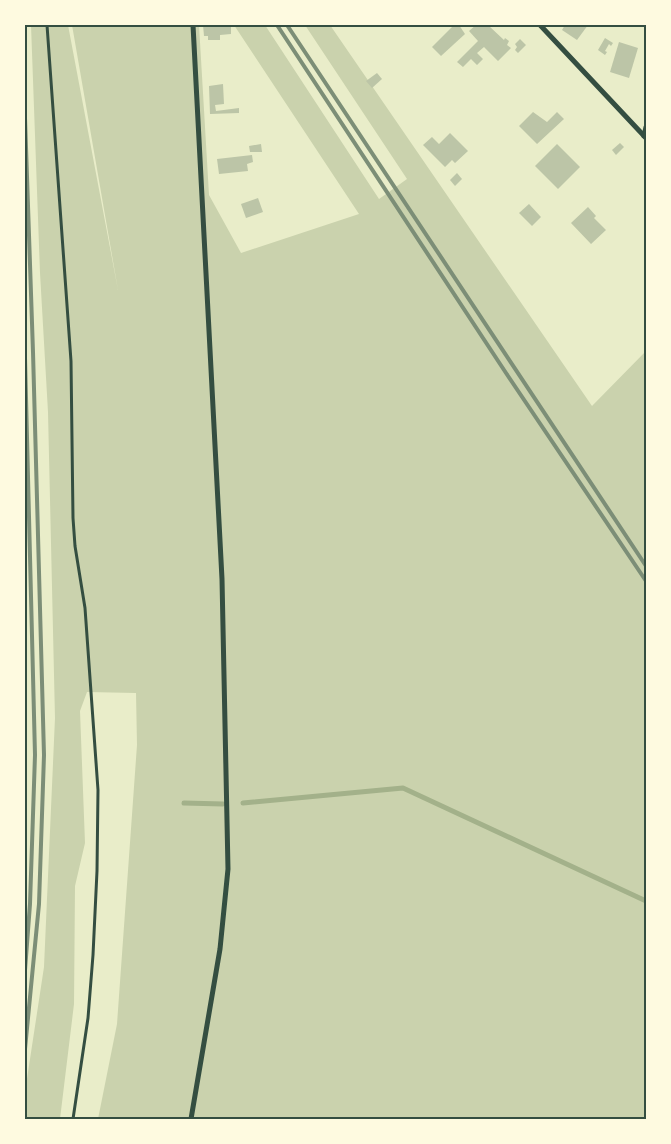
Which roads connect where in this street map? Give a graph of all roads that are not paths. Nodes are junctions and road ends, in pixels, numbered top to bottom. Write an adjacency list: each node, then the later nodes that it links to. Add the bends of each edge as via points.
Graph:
1 (193, 25): 5 (street, via 222,579 228,869 220,949)
2 (540, 25): 4 (street)
3 (646, 127): 4 (street)
4 (645, 137)
5 (191, 1119)

